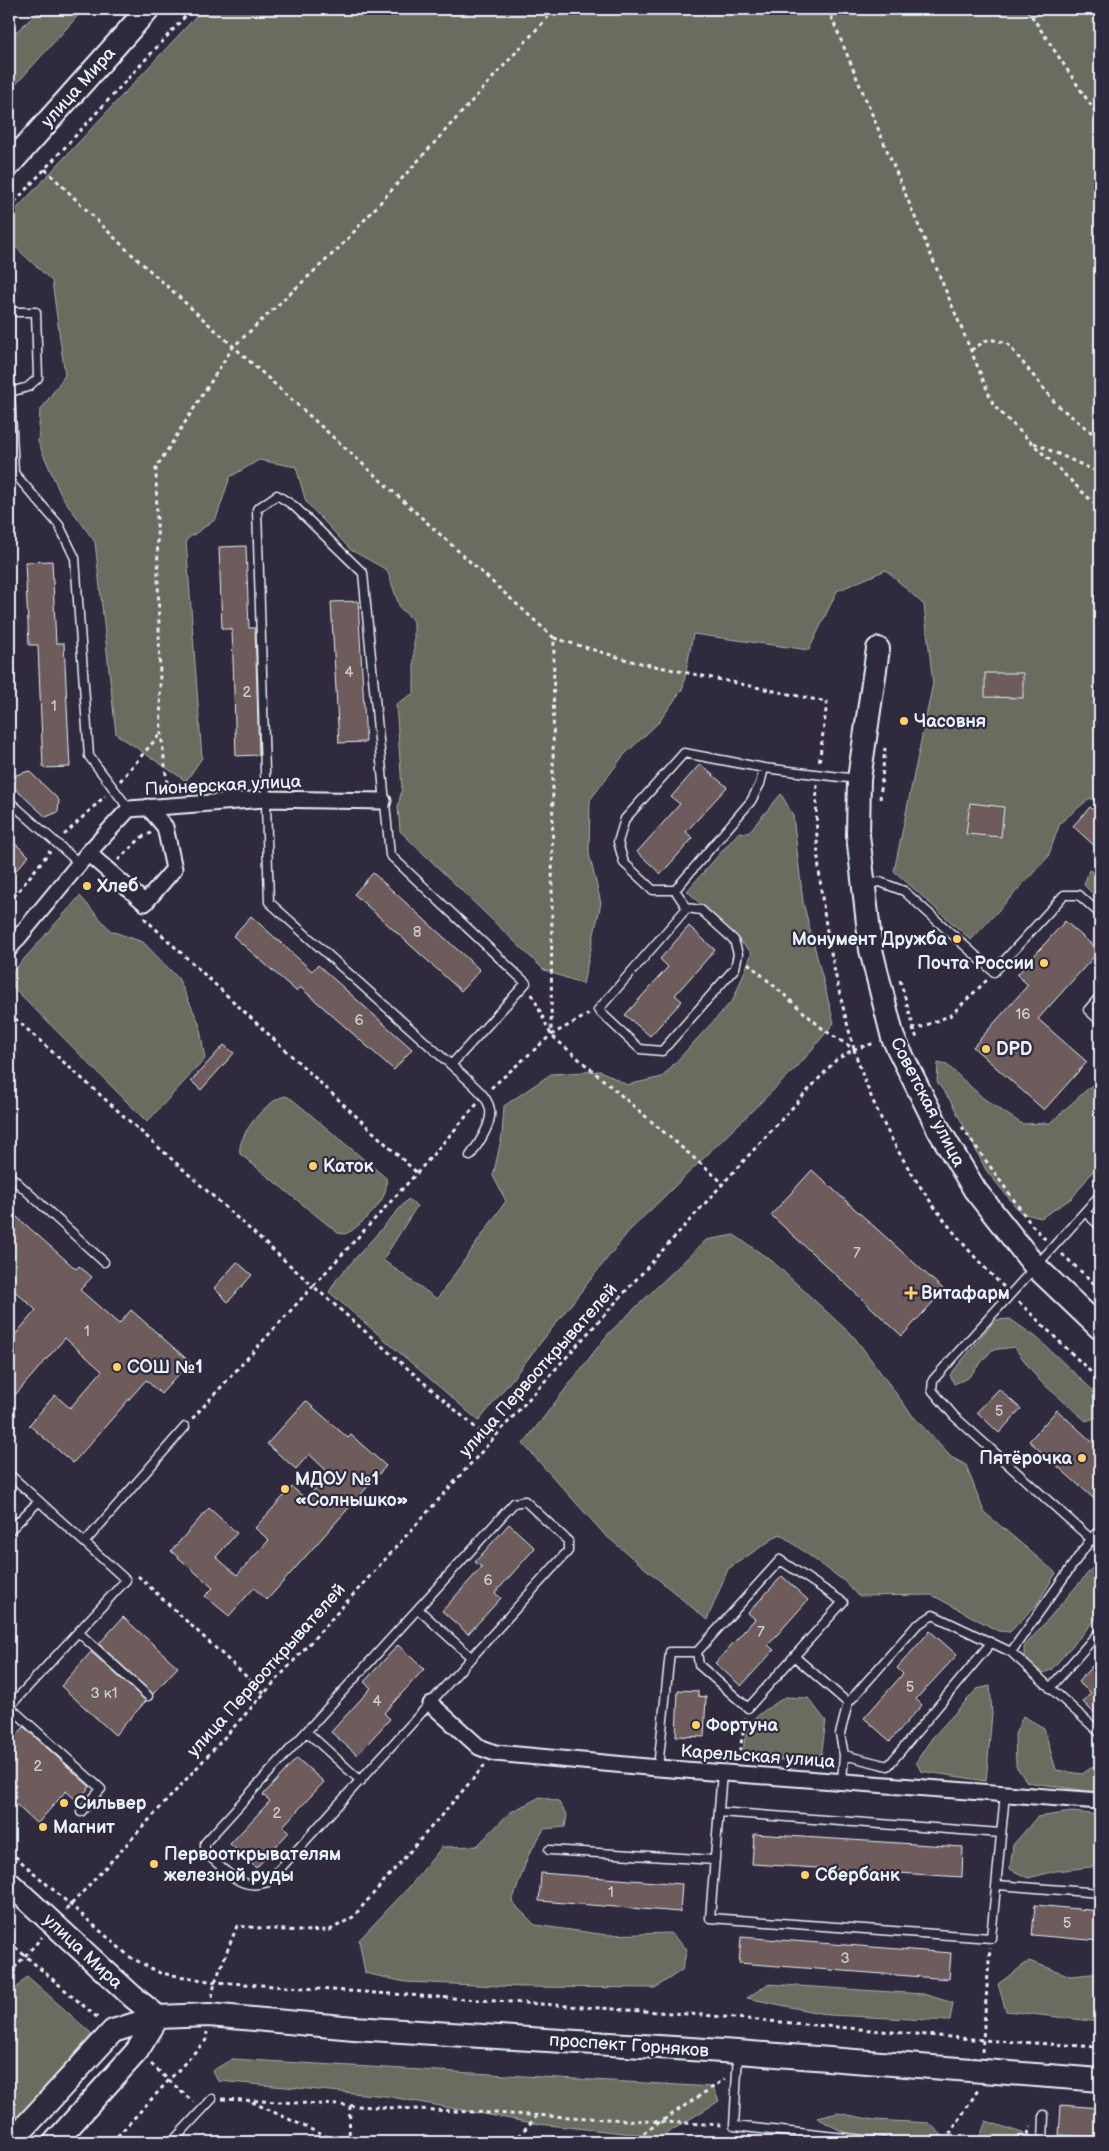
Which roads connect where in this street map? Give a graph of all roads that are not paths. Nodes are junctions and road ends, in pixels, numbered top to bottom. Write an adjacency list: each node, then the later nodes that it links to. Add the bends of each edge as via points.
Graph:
1 (148, 9): 2 (main road, улица Мира)
2 (9, 165)
3 (9, 312): 5 (lane, via 36,312 38,378 28,387)
4 (9, 369): 5 (lane)
5 (10, 392): 6 (lane)
6 (11, 476): 14 (lane, via 59,525 75,558 88,756)
7 (878, 649): 9 (main road, Советская улица)
8 (764, 768): 9 (lane); 17 (lane, via 760,784 750,801); 17 (lane, via 684,753 626,820 618,842 624,863 653,890)
9 (859, 779): 16 (main road, Советская улица, via 858,835)
10 (265, 799): 12 (street, Пионерская улица); 12 (lane, via 257,509 277,495 294,506 363,572); 13 (street, Пионерская улица); 23 (lane, via 269,902)
11 (9, 801): 15 (lane, via 56,843)
12 (383, 801): 23 (lane, via 390,856 526,983)
13 (148, 806): 14 (street, Пионерская улица); 15 (street, via 165,827 174,869 145,903 121,880)
14 (129, 809): 15 (street, Пионерская улица)
15 (84, 858): 20 (street, Пионерская улица)
16 (862, 885): 19 (lane, via 880,882 904,891 994,972 1064,895 1079,895); 30 (main road, Советская улица, via 871,950 938,1130 975,1190)
17 (675, 890): 18 (lane)
18 (687, 908): 18 (lane, via 598,1010 640,1049 662,1051 735,968 738,954 734,940 701,910)
19 (1100, 914)
20 (9, 949)
21 (1100, 996): 22 (lane, via 1088,1010)
22 (1100, 1021)
23 (451, 1065): 24 (lane, via 491,1105 490,1125)
24 (470, 1156)
25 (9, 1175): 29 (lane)
26 (1100, 1195): 27 (lane)
27 (1085, 1212): 28 (lane); 30 (lane)
28 (1100, 1226)
29 (104, 1262)
30 (1035, 1266): 31 (main road, Советская улица); 37 (lane, via 933,1380 932,1390 954,1416)
31 (1100, 1328)
32 (184, 1427): 38 (lane)
33 (9, 1474): 34 (lane)
34 (39, 1501): 36 (lane); 38 (lane)
35 (1100, 1529): 37 (lane)
36 (9, 1531)
37 (1091, 1538): 39 (lane); 45 (lane)
38 (85, 1542): 42 (lane, via 126,1580)
39 (1100, 1544)
40 (418, 1610): 47 (lane); 47 (lane, via 514,1503 525,1501 568,1541 568,1551); 53 (lane)
41 (1100, 1631): 48 (lane)
42 (79, 1633): 49 (lane); 52 (lane)
43 (991, 1643): 45 (lane); 50 (lane, via 933,1615 916,1626); 55 (lane, via 888,1766)
44 (697, 1652): 46 (lane, via 699,1665 748,1708); 46 (lane, via 780,1560 844,1602); 56 (lane, via 670,1652)
45 (1011, 1652): 48 (lane)
46 (795, 1657): 50 (lane)
47 (472, 1658): 51 (lane)
48 (1050, 1688): 54 (lane)
49 (148, 1696)
50 (848, 1703): 55 (lane, via 840,1734)
51 (431, 1704): 56 (street, Карельская улица, via 479,1747 495,1753); 59 (lane)
52 (9, 1707): 62 (lane, via 101,1789)
53 (307, 1732): 59 (lane); 59 (lane, via 205,1843 205,1852 241,1884 255,1887 268,1882)
54 (1100, 1733)
55 (844, 1755): 58 (lane)
56 (658, 1768): 57 (street, Карельская улица)
57 (729, 1774): 58 (street, Карельская улица); 63 (lane)
58 (842, 1780): 60 (street, Карельская улица)
59 (361, 1781)
60 (1005, 1794): 61 (street, Карельская улица); 64 (lane)
61 (1100, 1801)
62 (81, 1812)
63 (719, 1812): 64 (lane); 66 (lane)
64 (1001, 1834): 68 (lane)
65 (550, 1850): 66 (lane)
66 (714, 1860): 68 (lane, via 710,1918 991,1938)
67 (9, 1883): 70 (main road, улица Мира)
68 (997, 1885): 69 (lane)
69 (1100, 1893)
70 (158, 2017): 71 (main road, проспект Горняков, via 209,2016); 75 (main road, проспект Горняков, via 114,2031); 76 (main road, via 137,2051)
71 (738, 2062): 72 (main road, проспект Горняков); 78 (lane, via 734,2126)
72 (1100, 2080)
73 (212, 2099): 77 (lane)
74 (1044, 2115): 79 (lane)
75 (11, 2142)
76 (55, 2142)
77 (172, 2142)
78 (883, 2142)
79 (1043, 2142)

